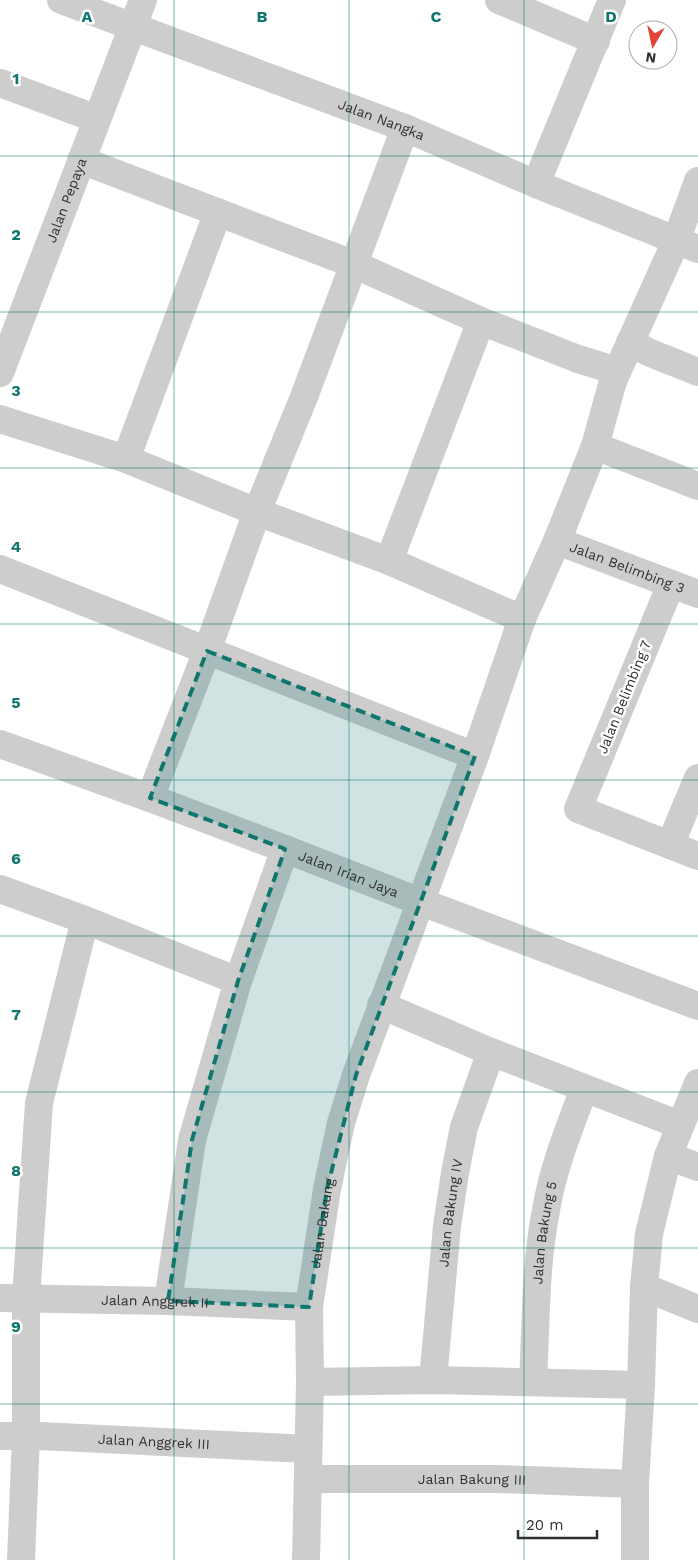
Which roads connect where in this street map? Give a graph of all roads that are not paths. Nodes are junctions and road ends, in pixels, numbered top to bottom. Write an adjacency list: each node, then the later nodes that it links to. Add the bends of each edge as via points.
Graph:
1 (60, 0): 5 (street, Jalan Nangka)
2 (143, 0): 5 (street, Jalan Pepaya)
3 (498, 0): 6 (street)
4 (612, 0): 6 (street)
5 (132, 27): 8 (street, Jalan Pepaya); 9 (street, Jalan Nangka)
6 (596, 41): 12 (street)
7 (0, 83): 8 (street)
8 (97, 119): 10 (street, Jalan Pepaya)
9 (405, 128): 12 (street, Jalan Nangka); 15 (street)
10 (81, 160): 13 (street); 20 (street, Jalan Pepaya)
11 (698, 181): 14 (street, Jalan Bakung)
12 (536, 184): 14 (street, Jalan Nangka)
13 (218, 212): 15 (street); 23 (street)
14 (687, 245): 17 (street, Jalan Bakung)
15 (353, 264): 16 (street); 25 (street)
16 (481, 321): 18 (street); 27 (street)
17 (630, 342): 18 (street, Jalan Bakung); 19 (street)
18 (617, 371): 22 (street, Jalan Bakung)
19 (698, 372)
20 (0, 373)
21 (0, 419): 23 (street)
22 (595, 446): 24 (street); 26 (street, Jalan Bakung)
23 (126, 459): 25 (street)
24 (698, 486)
25 (257, 512): 27 (street); 32 (street)
26 (557, 541): 29 (street, Jalan Belimbing 3); 31 (street, Jalan Bakung)
27 (388, 561): 31 (street)
28 (0, 569): 32 (street)
29 (671, 584): 30 (street, Jalan Belimbing 3); 37 (street, Jalan Belimbing 7, via 578,809)
30 (698, 594)
31 (522, 618): 34 (street, Jalan Bakung)
32 (207, 651): 34 (street); 36 (street)
33 (0, 744): 36 (street, Jalan Irian Jaya)
34 (475, 756): 41 (street, Jalan Bakung)
35 (698, 778): 37 (street)
36 (150, 798): 38 (street, Jalan Irian Jaya)
37 (670, 846): 39 (street)
38 (286, 849): 41 (street, Jalan Irian Jaya); 43 (street)
39 (698, 856)
40 (0, 889): 42 (street)
41 (420, 902): 44 (street, Jalan Bakung); 45 (street, Jalan Irian Jaya)
42 (85, 920): 43 (street); 53 (street, via 39,1103)
43 (238, 982): 54 (street, via 192,1140)
44 (381, 1005): 46 (street); 55 (street, Jalan Bakung, via 342,1123 327,1189)
45 (698, 1006)
46 (491, 1052): 48 (street); 57 (street, Jalan Bakung IV, via 464,1127 455,1173)
47 (698, 1082): 49 (street)
48 (584, 1089): 49 (street); 59 (street, Jalan Bakung 5, via 556,1165 545,1210 539,1258)
49 (680, 1125): 50 (street)
50 (668, 1156): 51 (street); 52 (street, via 649,1234)
51 (698, 1167)
52 (644, 1287): 56 (street); 60 (street)
53 (13, 1298): 54 (street, Jalan Anggrek II); 61 (street)
54 (168, 1301): 55 (street, Jalan Anggrek II)
55 (309, 1307): 58 (street, Jalan Bakung)
56 (698, 1309)
57 (433, 1380): 58 (street); 59 (street)
58 (310, 1382): 62 (street, Jalan Bakung)
59 (533, 1382): 60 (street)
60 (641, 1385): 64 (street)
61 (13, 1436): 62 (street, Jalan Anggrek III); 65 (street)
62 (308, 1449): 63 (street, Jalan Bakung)
63 (308, 1479): 64 (street, Jalan Bakung III, via 498,1479); 66 (street, Jalan Bakung)
64 (635, 1484): 67 (street)
65 (21, 1560)
66 (306, 1560)
67 (635, 1560)

